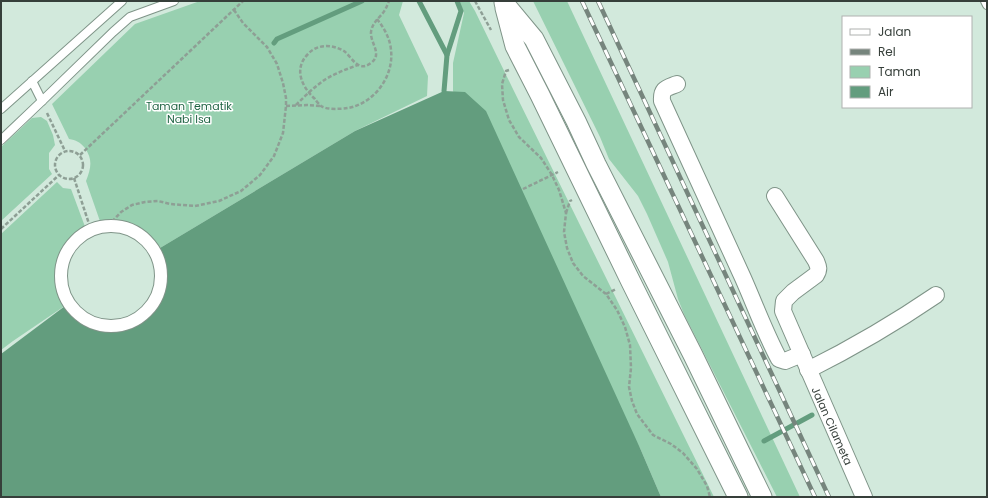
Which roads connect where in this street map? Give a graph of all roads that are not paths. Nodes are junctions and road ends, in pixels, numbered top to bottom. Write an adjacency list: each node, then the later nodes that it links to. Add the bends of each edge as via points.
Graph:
1 (122, 1): 7 (lane)
2 (174, 1): 5 (lane)
3 (985, 1): 6 (lane)
4 (503, 2): 17 (street, via 515,46); 18 (street, via 534,38)
5 (160, 3): 9 (lane, via 130,17)
6 (987, 5)
7 (32, 81): 9 (lane); 10 (lane)
8 (677, 84): 15 (street, via 665,89 661,95 662,101 774,350 779,359 785,361)
9 (42, 101): 11 (lane)
10 (1, 109)
11 (1, 140)
12 (775, 196): 15 (street, Jalan Cilameta, via 819,268 816,274 784,301 782,311)
13 (91, 230): 13 (street, via 70,247 63,262 61,279 65,295 74,310 88,321 103,326 130,323 148,311 160,290 161,266 155,251 144,238 130,230 113,226)
14 (936, 296): 16 (street)
15 (802, 354): 16 (street, Jalan Cilameta)
16 (808, 370): 19 (street, Jalan Cilameta)
17 (738, 497)
18 (762, 497)
19 (864, 497)

